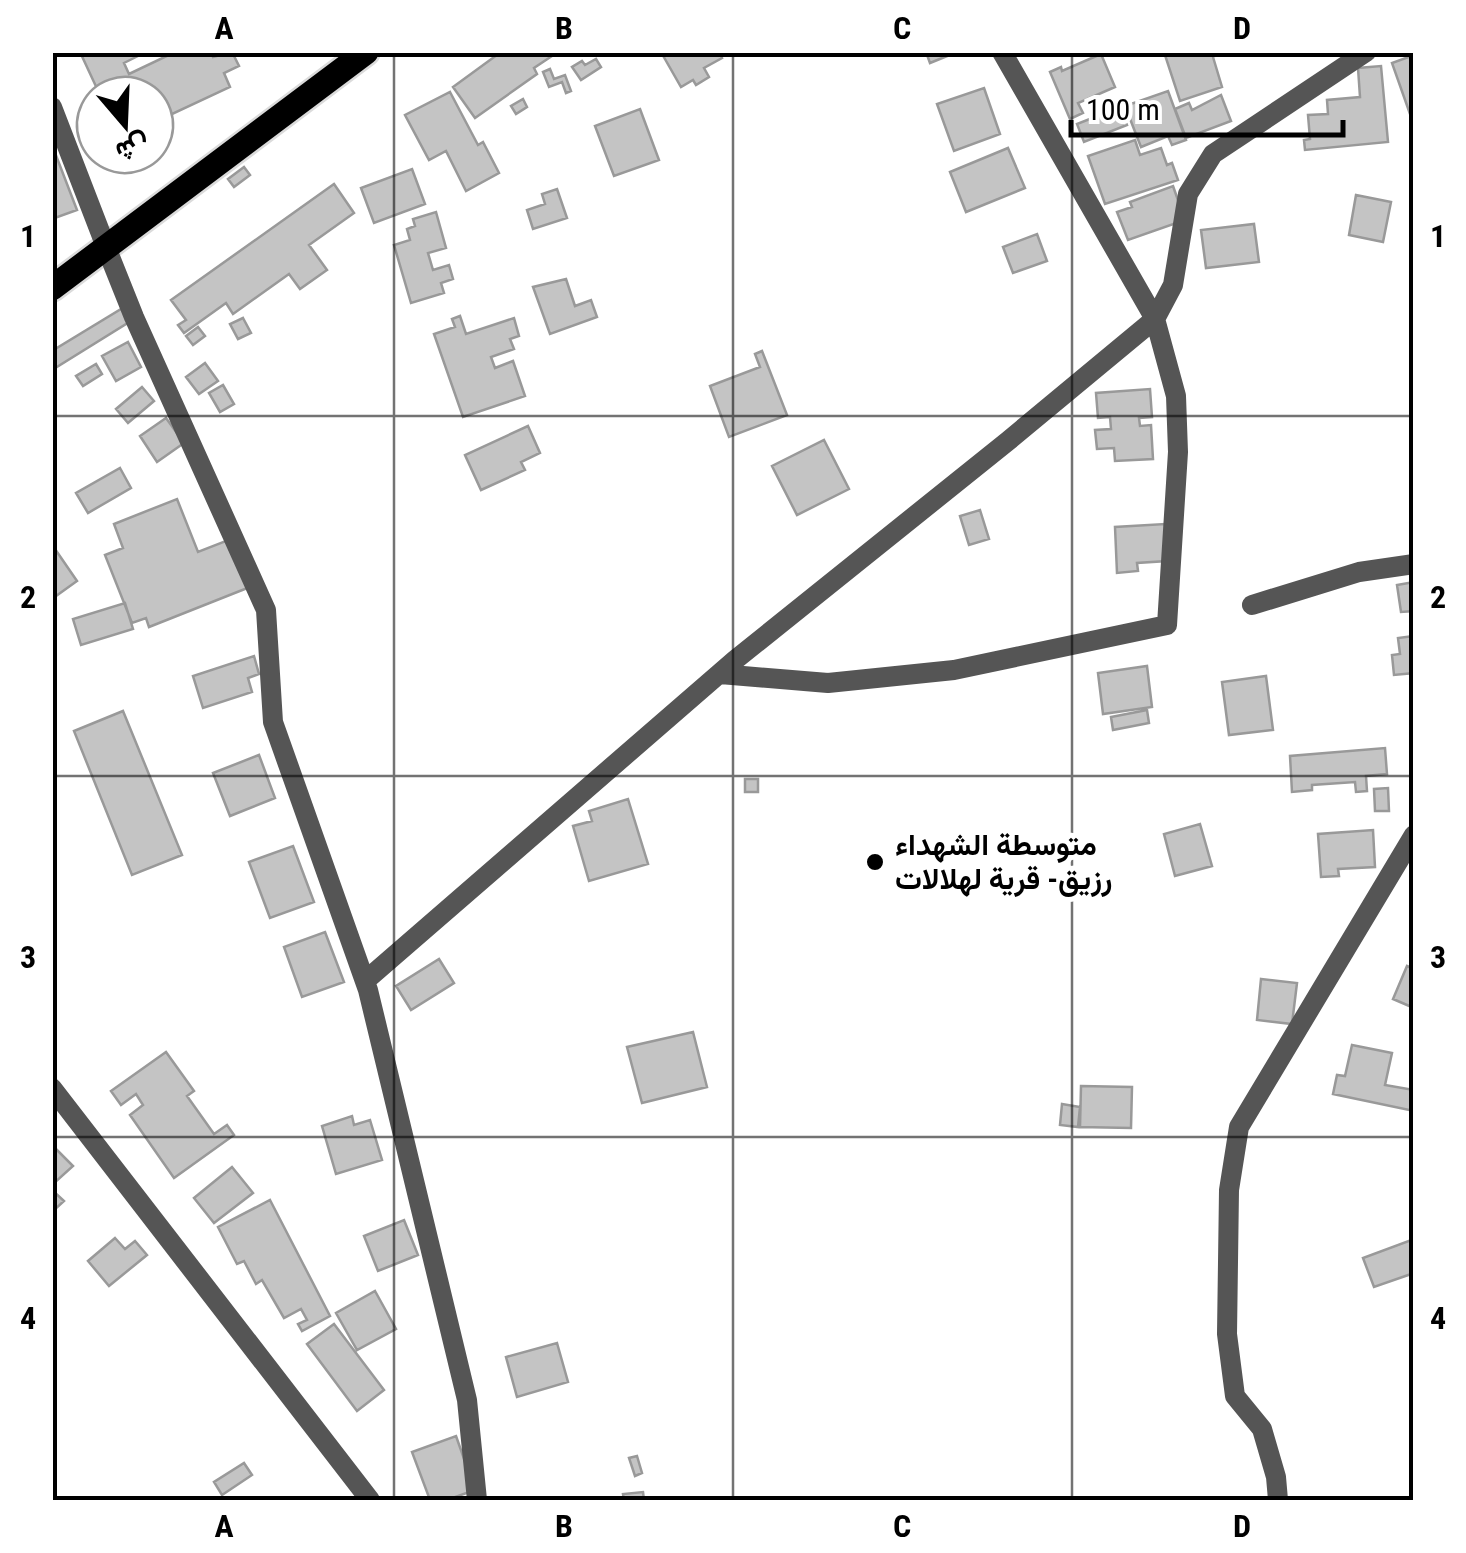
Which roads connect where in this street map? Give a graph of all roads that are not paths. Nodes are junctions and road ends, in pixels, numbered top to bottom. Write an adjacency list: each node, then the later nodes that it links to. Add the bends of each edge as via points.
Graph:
1 (366, 52): 5 (main road)
2 (1002, 52): 7 (street)
3 (1366, 52): 7 (street, via 1213,154 1188,194 1173,285)
4 (52, 107): 5 (street)
5 (106, 247): 6 (main road); 12 (street, via 266,610 274,722)
6 (52, 288)
7 (1155, 319): 10 (street); 10 (street, via 1176,396 1167,624 936,672 828,683)
8 (1414, 564): 9 (street, via 1359,572)
9 (1252, 605)
10 (720, 674): 12 (street)
11 (1414, 834): 16 (street, via 1239,1126 1229,1190 1226,1334 1235,1396 1262,1430)
12 (365, 981): 15 (street, via 467,1400)
13 (52, 1088): 14 (street)
14 (370, 1500)
15 (477, 1500)
16 (1278, 1500)

